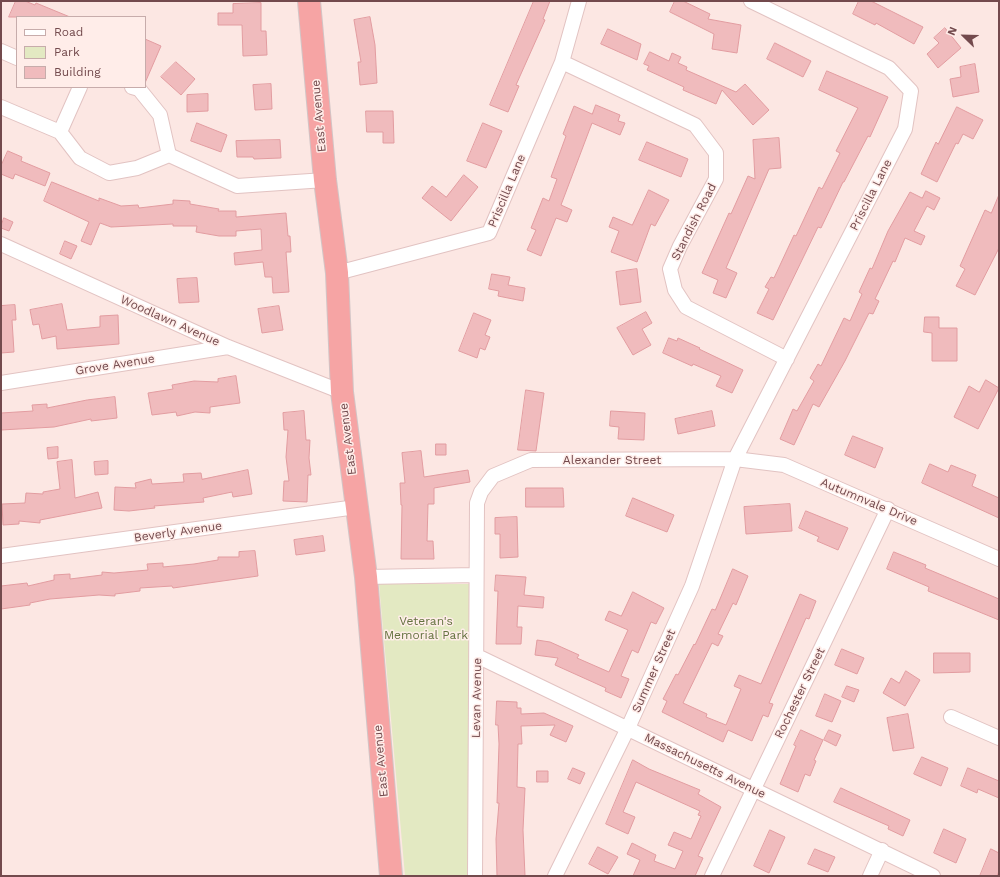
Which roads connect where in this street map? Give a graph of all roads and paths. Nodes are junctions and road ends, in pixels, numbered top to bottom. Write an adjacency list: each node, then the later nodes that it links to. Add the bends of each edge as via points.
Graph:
1 (309, 1): 12 (highway, East Avenue)
2 (579, 1): 6 (street, Priscilla Lane)
3 (752, 1): 16 (street, Priscilla Lane, via 889,68 911,91 905,129)
4 (1, 51): 5 (street)
5 (16, 58)
6 (562, 62): 14 (street, Priscilla Lane, via 489,233); 16 (street, Standish Road, via 695,125 716,153 716,179 670,269 675,290 686,306)
7 (80, 88): 10 (street)
8 (139, 88): 11 (street, via 160,115)
9 (1, 107): 10 (street)
10 (60, 132): 11 (street, via 80,158 109,173 137,168)
11 (169, 155): 12 (street, via 237,186)
12 (325, 180): 14 (highway, East Avenue)
13 (1, 244): 15 (street, Woodlawn Avenue)
14 (337, 273): 18 (highway, East Avenue)
15 (228, 347): 17 (street, Grove Avenue); 18 (street, Woodlawn Avenue)
16 (787, 359): 19 (street, Priscilla Lane)
17 (1, 383)
18 (342, 392): 21 (highway, East Avenue)
19 (735, 460): 20 (street, Alexander Street, via 531,460); 22 (street, Autumnvale Drive, via 784,465); 29 (street, Summer Street, via 692,586)
20 (493, 476): 25 (street, Levan Avenue, via 481,492 477,503)
21 (356, 507): 23 (street, Beverly Avenue); 26 (highway, East Avenue)
22 (888, 509): 24 (street, Autumnvale Drive); 31 (street, Rochester Street)
23 (1, 556)
24 (999, 559)
25 (476, 575): 26 (street); 27 (street, Levan Avenue)
26 (366, 577): 33 (highway, East Avenue)
27 (478, 656): 29 (street, Massachusetts Avenue); 34 (street, Levan Avenue)
28 (951, 717): 30 (street)
29 (628, 728): 31 (street, Massachusetts Avenue); 35 (street, Summer Street)
30 (999, 738)
31 (753, 790): 32 (street, Massachusetts Avenue); 36 (street, Rochester Street)
32 (882, 850): 37 (street); 38 (street, Massachusetts Avenue)
33 (391, 876)
34 (475, 876)
35 (555, 876)
36 (712, 876)
37 (870, 876)
38 (933, 876)

